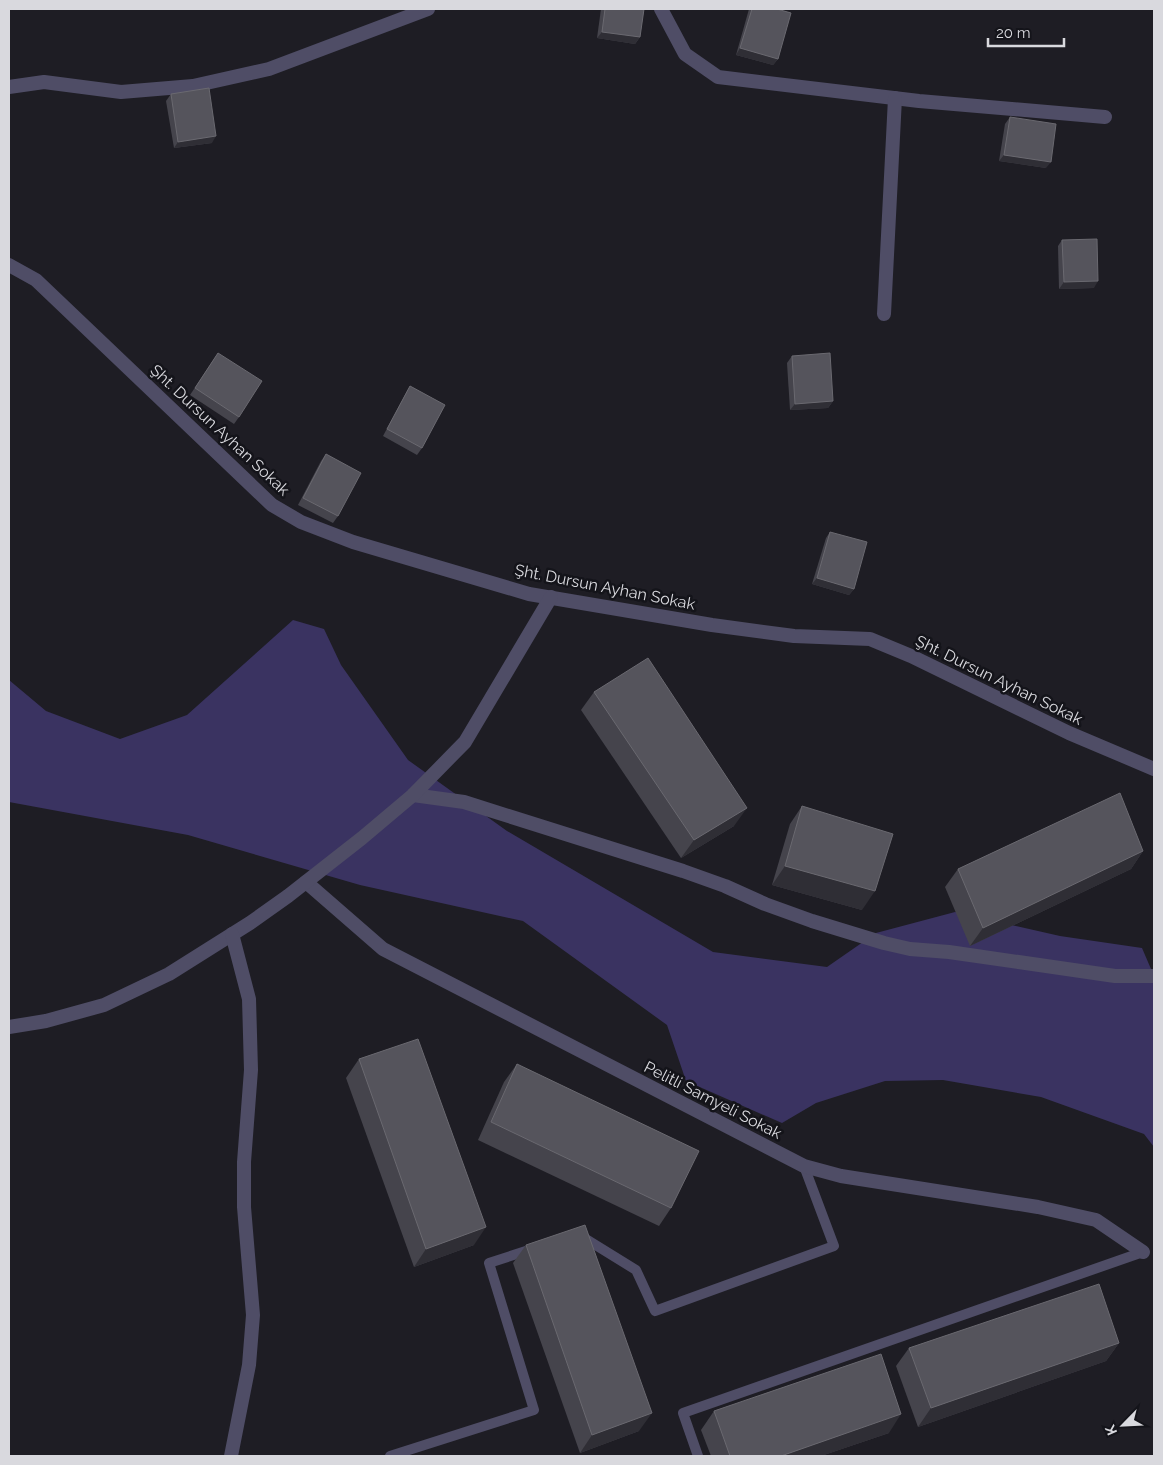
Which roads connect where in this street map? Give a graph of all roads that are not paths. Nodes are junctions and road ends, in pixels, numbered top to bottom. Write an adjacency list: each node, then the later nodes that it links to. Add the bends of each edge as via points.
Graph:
1 (428, 9): 3 (street, via 269,69 193,86 121,92 44,82)
2 (661, 9): 4 (street, via 684,54 718,77)
3 (10, 84)
4 (895, 98): 5 (street); 7 (street)
5 (1105, 117)
6 (9, 265): 8 (street, Şht. Dursun Ayhan Sokak, via 36,280 272,505 301,522 353,542 530,594)
7 (884, 314)
8 (551, 597): 9 (street, Şht. Dursun Ayhan Sokak, via 712,625 794,636 870,640); 10 (street, via 465,742)
9 (1154, 769)
10 (412, 795): 11 (street); 13 (street, via 464,802 654,862 812,921 884,943 1115,976)
11 (306, 882): 12 (street); 15 (street, Pelitli Samyeli Sokak, via 383,949)
12 (232, 934): 14 (street, via 169,974 104,1005 46,1021); 19 (street, via 249,999 251,1070 244,1207 252,1315 249,1365)
13 (1154, 976)
14 (9, 1027)
15 (804, 1166): 16 (lane, via 834,1246 655,1311 636,1270 578,1233); 18 (street, Pelitli Samyeli Sokak, via 841,1176 1038,1207 1096,1220)
16 (569, 1236)
17 (542, 1245): 20 (lane, via 489,1263 534,1410)
18 (1143, 1252): 21 (lane, via 683,1413)
19 (231, 1456)
20 (390, 1456)
21 (698, 1456)

